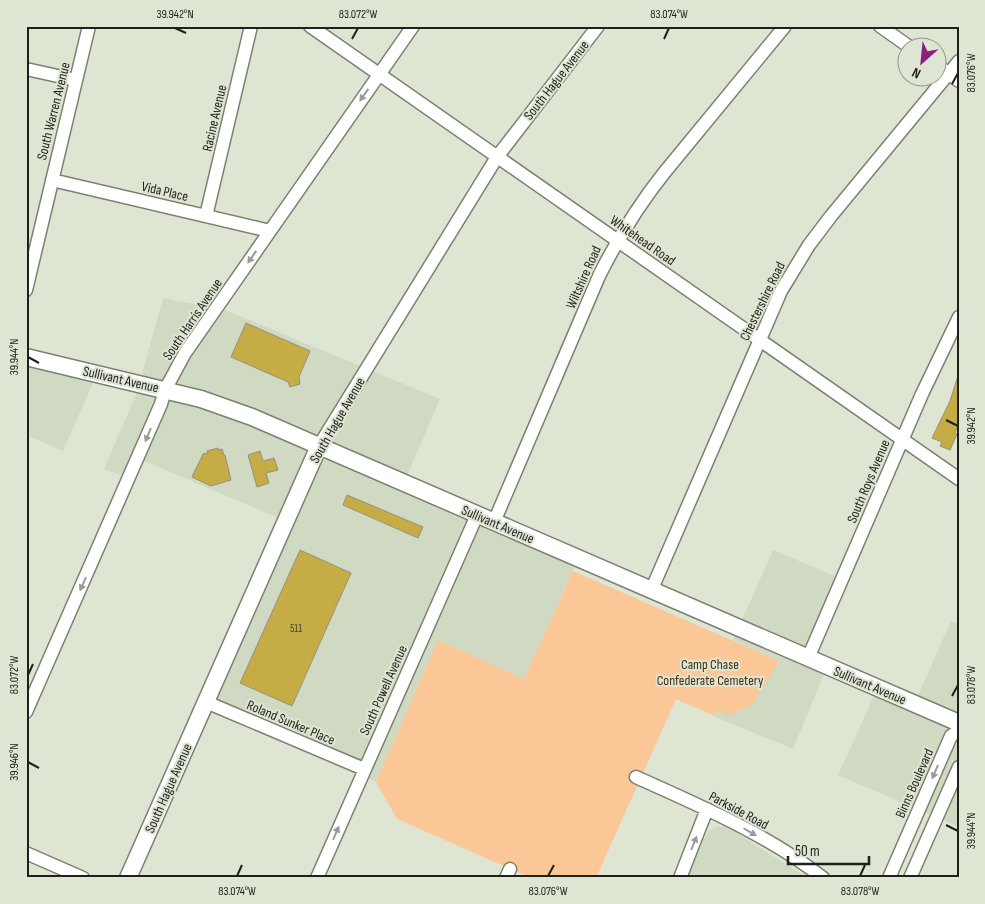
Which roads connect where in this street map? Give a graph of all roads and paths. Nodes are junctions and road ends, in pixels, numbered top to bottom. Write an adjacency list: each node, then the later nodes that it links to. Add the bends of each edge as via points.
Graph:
1 (89, 26): 13 (street, South Warren Avenue)
2 (251, 26): 17 (street, Racine Avenue)
3 (310, 26): 12 (street, Whitehead Road)
4 (413, 26): 12 (street, South Harris Avenue)
5 (598, 26): 15 (street, South Hague Avenue)
6 (785, 26): 19 (street, Wiltshire Road, via 646,196)
7 (880, 26): 8 (street)
8 (898, 39)
9 (959, 61): 11 (street, Chestershire Road)
10 (26, 69): 13 (street)
11 (948, 73)
12 (379, 74): 15 (street, Whitehead Road); 18 (street, South Harris Avenue, one-way to 18)
13 (76, 80): 16 (street, South Warren Avenue)
14 (936, 88): 22 (street, Chestershire Road, via 809,245 781,291)
15 (497, 157): 19 (street, Whitehead Road); 26 (street, South Hague Avenue)
16 (52, 180): 17 (street, Vida Place); 20 (street, South Warren Avenue)
17 (206, 216): 18 (street, Vida Place)
18 (270, 231): 24 (street, South Harris Avenue, one-way to 24, via 185,353)
19 (617, 240): 22 (street, Whitehead Road); 29 (street, Wiltshire Road)
20 (26, 290)
21 (959, 317): 25 (street, South Roys Avenue)
22 (760, 339): 25 (street, Whitehead Road); 30 (street, Chestershire Road)
23 (26, 357): 24 (main road, Sullivant Avenue)
24 (165, 390): 26 (main road, Sullivant Avenue, via 224,406); 33 (street, South Harris Avenue, one-way to 33, via 154,422)
25 (902, 439): 27 (street, Whitehead Road); 31 (street, South Roys Avenue)
26 (319, 446): 28 (main road, Sullivant Avenue); 32 (main road, South Hague Avenue)
27 (959, 478)
28 (477, 515): 29 (main road, Sullivant Avenue); 37 (street, South Powell Avenue)
29 (494, 522): 30 (main road, Sullivant Avenue)
30 (651, 590): 31 (main road, Sullivant Avenue)
31 (808, 658): 34 (main road, Sullivant Avenue)
32 (206, 702): 37 (street, Roland Sunker Place); 42 (main road, South Hague Avenue)
33 (26, 712)
34 (959, 723)
35 (959, 730): 46 (street, Binns Boulevard, one-way to 46, via 951,736)
36 (959, 767): 47 (street)
37 (364, 769): 43 (street, South Powell Avenue, one-way to 37)
38 (636, 778): 39 (street, Parkside Road)
39 (707, 809): 44 (street, one-way to 39); 45 (street, Parkside Road, one-way to 45)
40 (26, 853): 41 (street)
41 (83, 878)
42 (128, 878)
43 (317, 878)
44 (680, 878)
45 (823, 878)
46 (888, 878)
47 (910, 878)

